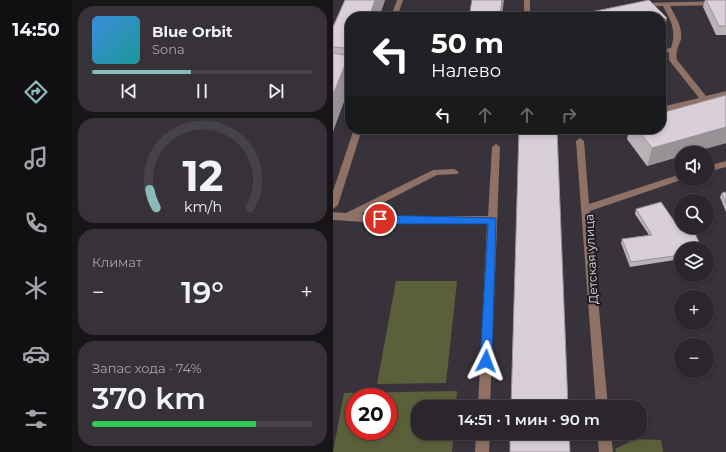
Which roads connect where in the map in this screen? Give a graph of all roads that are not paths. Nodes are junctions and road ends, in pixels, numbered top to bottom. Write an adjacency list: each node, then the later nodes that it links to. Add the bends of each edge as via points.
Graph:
1 (400, 0): 6 (street)
2 (527, 0): 7 (street)
3 (726, 3): 4 (street)
4 (665, 4): 5 (street, via 638,5); 8 (street, via 678,32)
5 (632, 8)
6 (396, 12)
7 (527, 12)
8 (674, 49): 9 (street); 11 (street, via 671,54 673,60)
9 (666, 51)
10 (726, 93): 11 (street)
11 (704, 99): 12 (street)
12 (666, 109)
13 (356, 134): 20 (street)
14 (580, 141): 21 (street)
15 (496, 147): 24 (street)
16 (726, 164): 17 (street)
17 (714, 167)
18 (454, 172): 23 (street, via 436,172)
19 (674, 179): 21 (street, Детская улица)
20 (333, 205)
21 (585, 209): 26 (street, Детская улица)
22 (333, 216): 23 (street)
23 (350, 216): 24 (street, via 395,220)
24 (493, 220): 25 (street)
25 (484, 400)
26 (601, 400)
27 (483, 440): 29 (street)
28 (605, 440): 30 (street)
29 (482, 452)
30 (606, 452)

